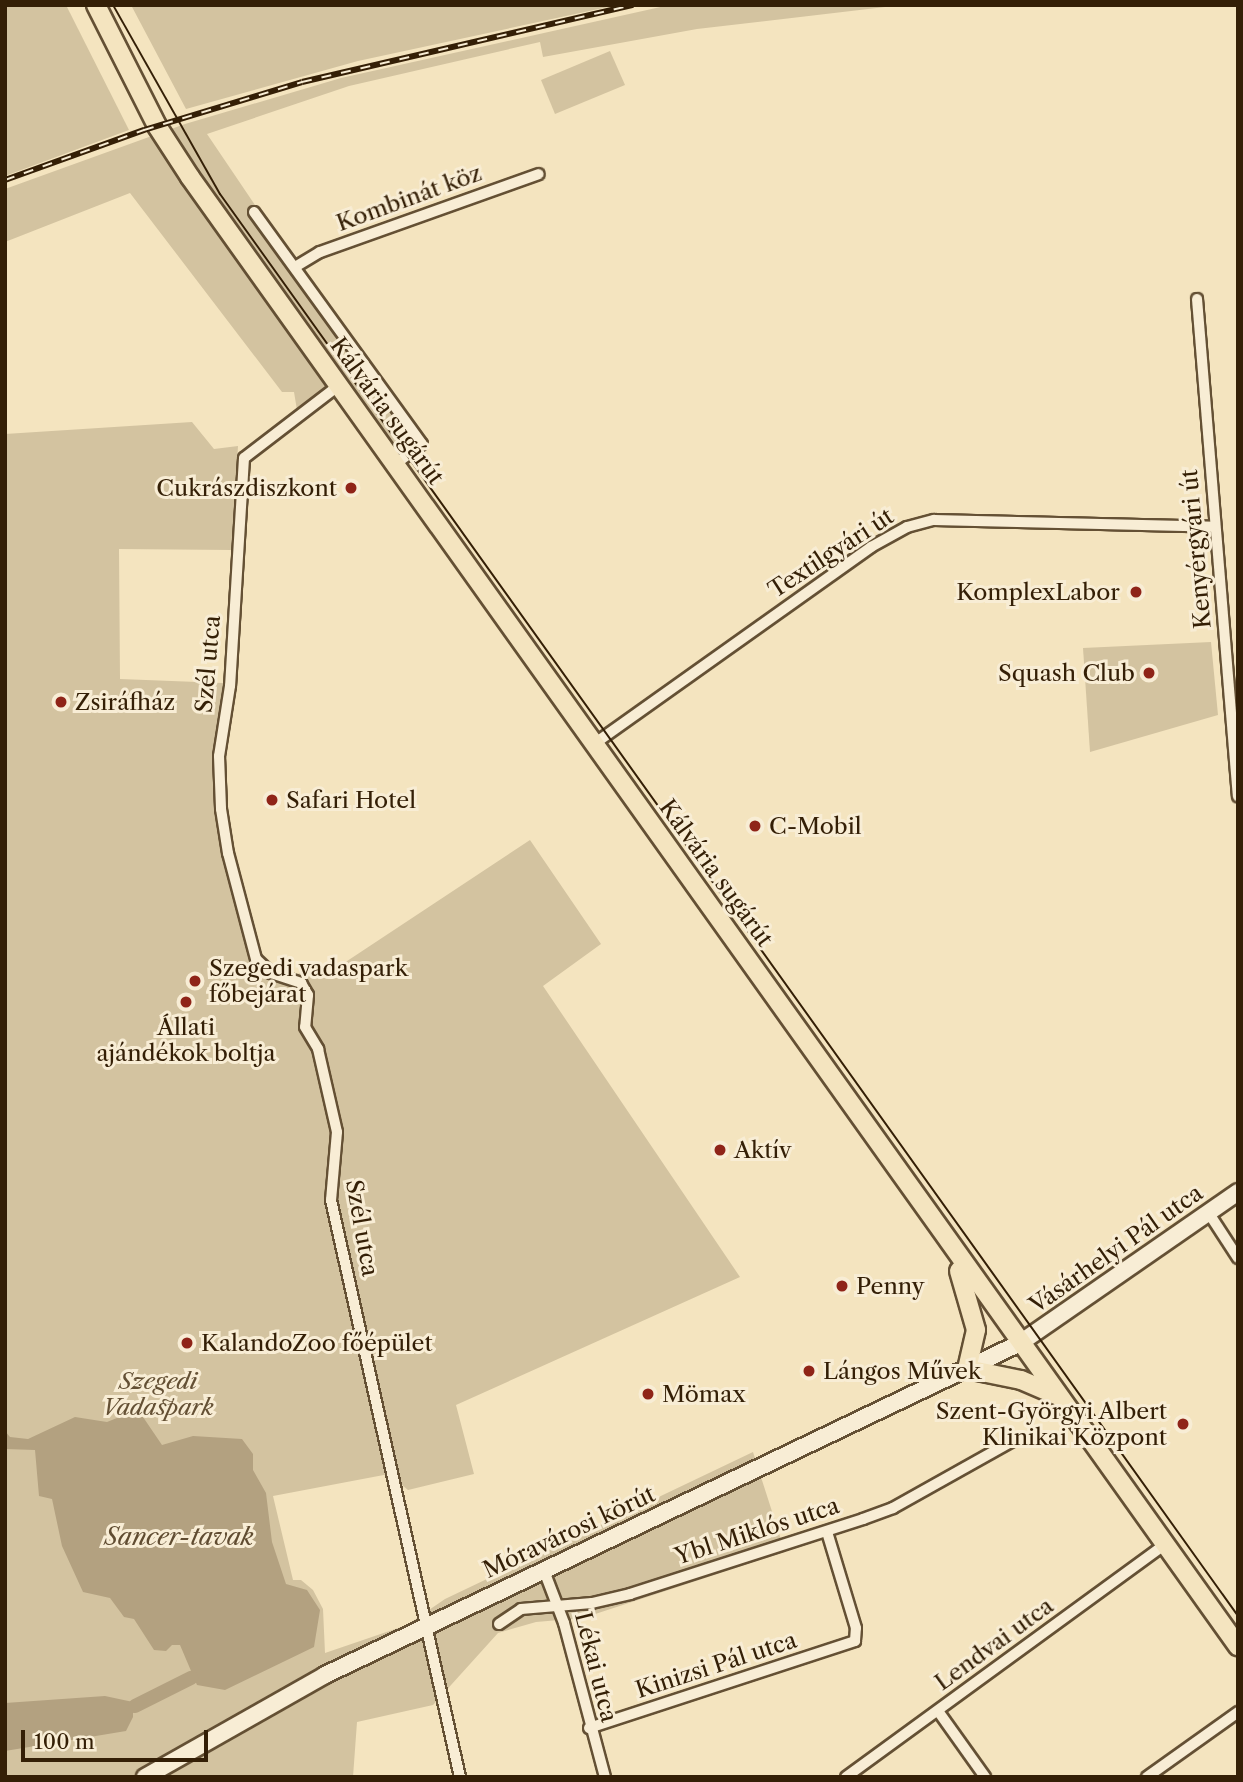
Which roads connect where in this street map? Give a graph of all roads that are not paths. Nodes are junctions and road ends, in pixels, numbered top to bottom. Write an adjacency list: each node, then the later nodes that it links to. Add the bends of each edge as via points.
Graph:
1 (96, 5): 6 (main road, Kálvária sugárút, via 157,126)
2 (540, 174): 4 (street, Kombinát köz, via 320,252)
3 (254, 212): 4 (street)
4 (295, 268): 7 (street, via 422,444)
5 (1197, 299): 8 (street, Kenyérgyári út)
6 (338, 386): 7 (main road, Kálvária sugárút); 24 (street, Szél utca, via 244,458 230,686 219,756 221,809 256,960 271,974 301,984 308,995 305,1027 318,1049 337,1132 331,1200)
7 (395, 464): 9 (main road, Kálvária sugárút)
8 (1215, 527): 9 (street, Textilgyári út, via 934,520 907,527 860,555); 10 (street, Kenyérgyári út)
9 (594, 744): 13 (main road, Kálvária sugárút)
10 (1238, 796)
11 (1238, 1192): 12 (main road, Vásárhelyi Pál utca)
12 (1208, 1212): 14 (street); 15 (main road, Vásárhelyi Pál utca)
13 (952, 1251): 15 (main road, Kálvária sugárút); 16 (main road, via 974,1311 976,1330)
14 (1238, 1258)
15 (1020, 1343): 16 (main road, Móravárosi körút); 17 (main road, Kálvária sugárút)
16 (967, 1369): 17 (main road, via 1021,1380); 21 (main road, Móravárosi körút)
17 (1060, 1397): 20 (main road, Kálvária sugárút)
18 (1016, 1440): 19 (street, Ybl Miklós utca, via 893,1508)
19 (827, 1531): 22 (street, Ybl Miklós utca, via 630,1594); 28 (street, Kinizsi Pál utca, via 856,1628 855,1641)
20 (1165, 1544): 25 (main road, Kálvária sugárút); 26 (street, Lendvai utca)
21 (544, 1568): 22 (street, Lékai utca); 24 (main road, Móravárosi körút)
22 (559, 1606): 23 (street, Ybl Miklós utca, via 521,1609); 28 (street, Lékai utca)
23 (499, 1623)
24 (425, 1625): 29 (main road, Móravárosi körút, via 223,1729); 30 (street, Szél utca)
25 (1238, 1646)
26 (938, 1712): 32 (street, Lendvai utca); 33 (street)
27 (1238, 1712): 34 (street)
28 (589, 1728): 31 (street, Lékai utca)
29 (145, 1777)
30 (460, 1777)
31 (605, 1777)
32 (846, 1777)
33 (985, 1777)
34 (1147, 1777)

